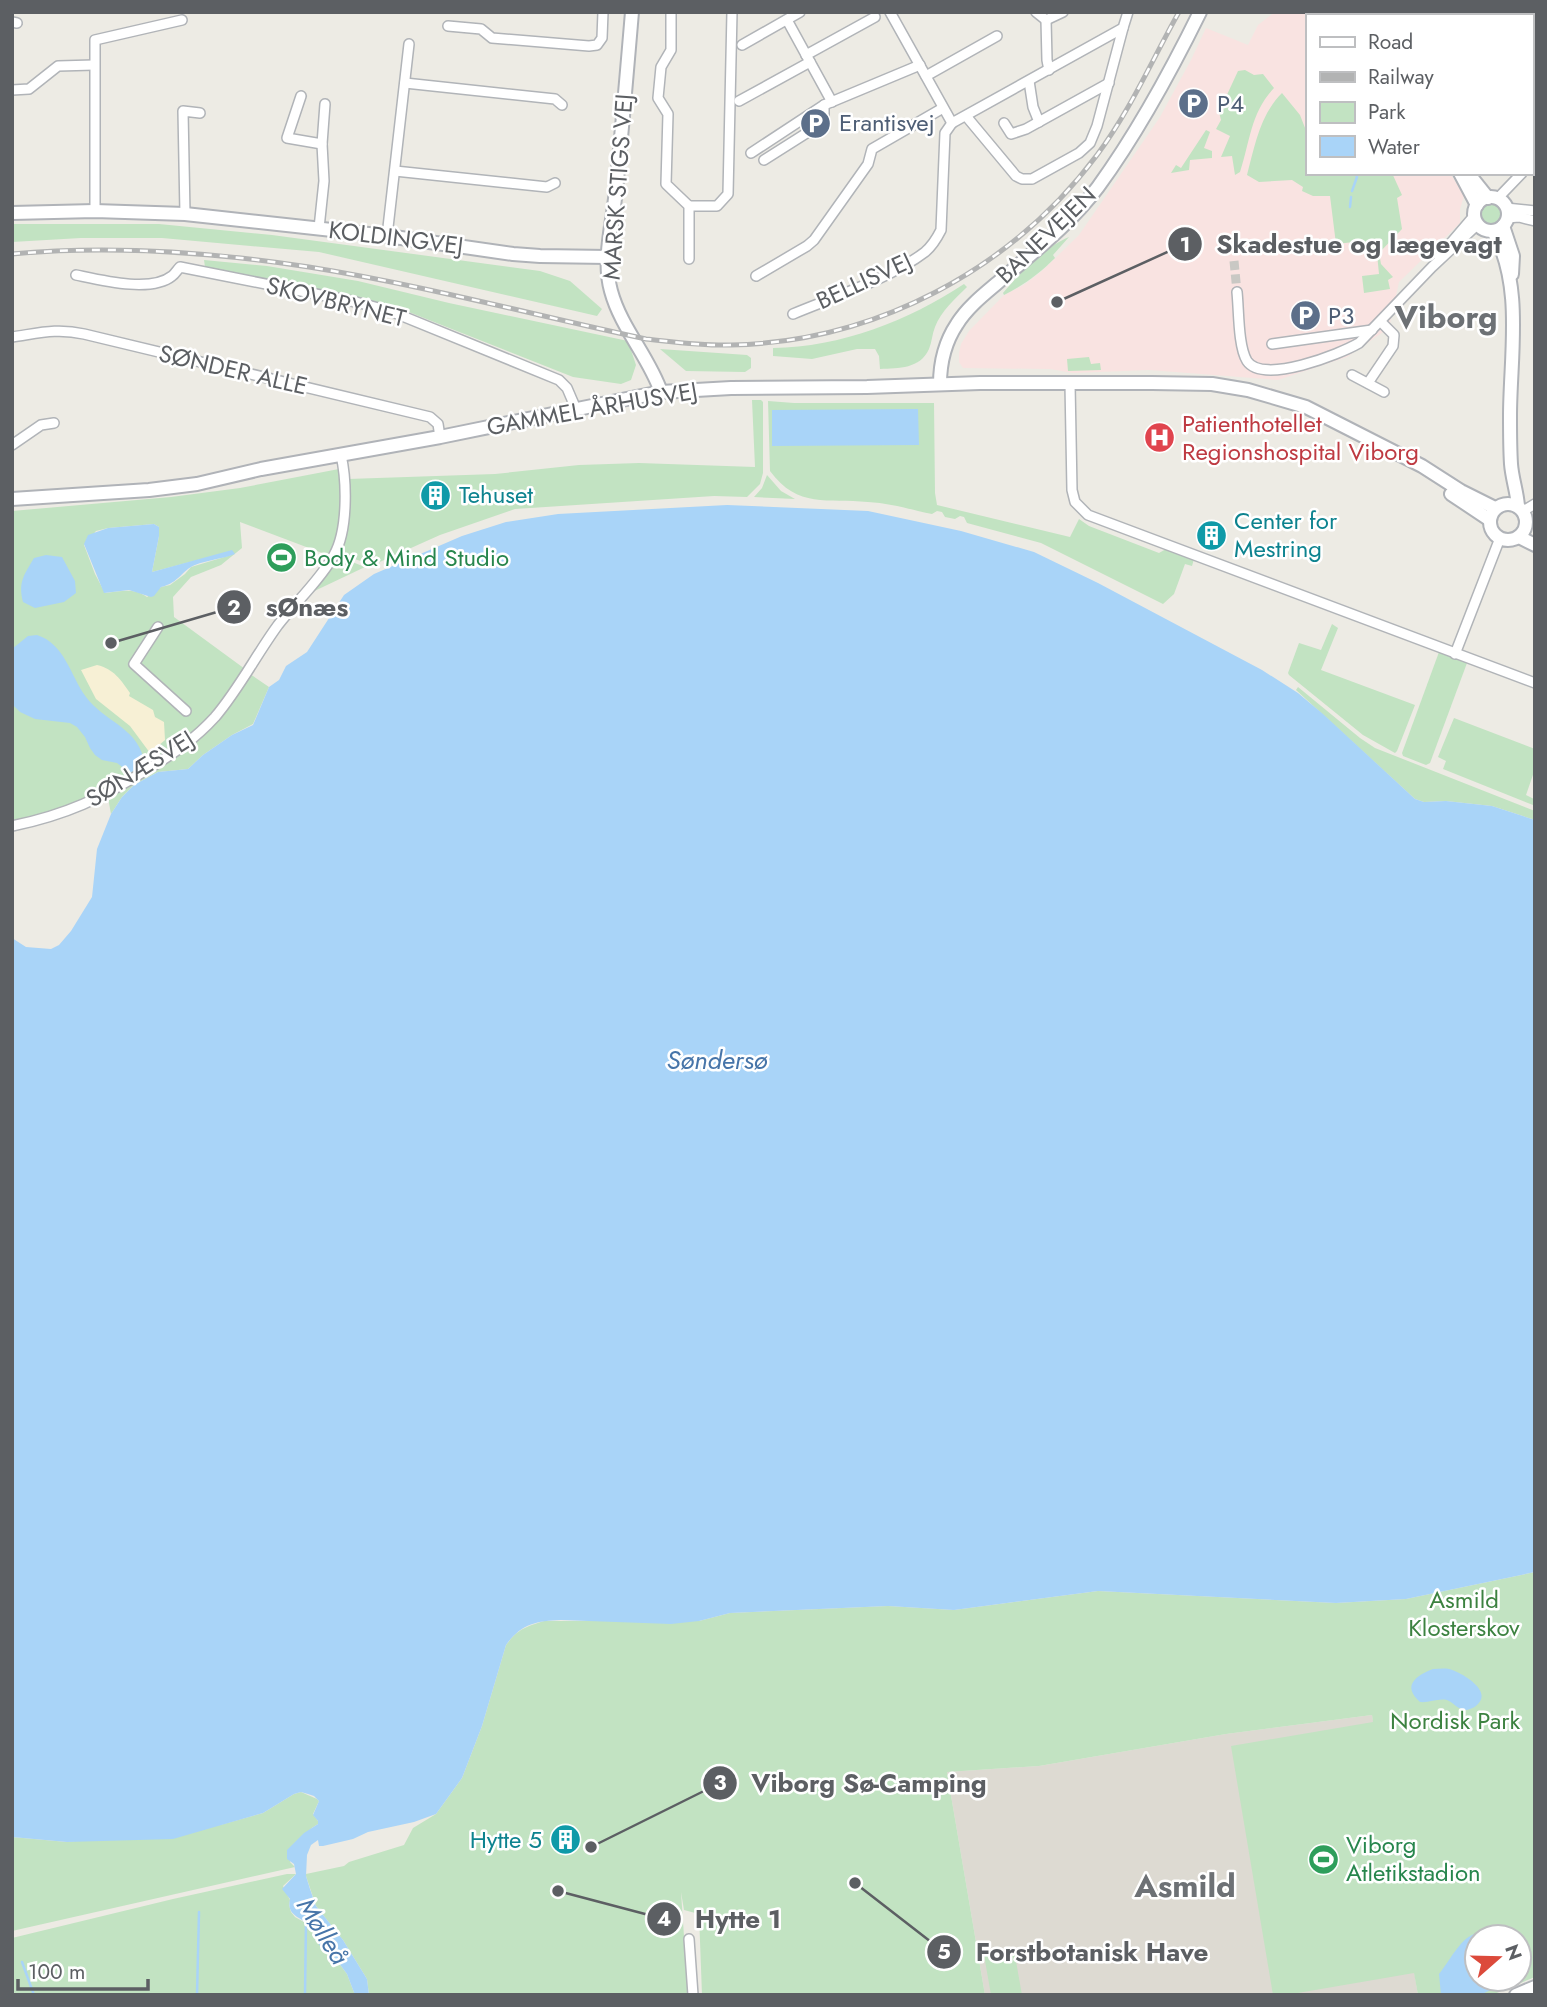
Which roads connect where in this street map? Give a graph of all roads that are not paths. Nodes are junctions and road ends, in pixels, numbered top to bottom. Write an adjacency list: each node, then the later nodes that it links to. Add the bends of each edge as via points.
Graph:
1 (603, 12): 15 (street, via 602,38 589,46 492,38 481,29)
2 (632, 12): 58 (street, MARSK STIGS VEJ)
3 (671, 12): 48 (street, via 671,50 661,66 658,98 668,114 666,184)
4 (732, 12): 48 (street, via 728,194 717,206)
5 (800, 12): 13 (street)
6 (890, 12): 22 (street)
7 (1037, 12): 14 (street)
8 (1063, 12): 14 (street)
9 (1128, 12): 16 (street)
10 (1200, 12): 72 (street, BANEVEJEN, via 1157,97 1094,191 1048,241 957,323 940,366)
11 (875, 17): 20 (street)
12 (182, 20): 21 (street, via 95,40)
13 (787, 20): 19 (street); 20 (street)
14 (1046, 20): 23 (street)
15 (447, 26)
16 (1124, 28): 23 (street); 27 (street)
17 (997, 36): 24 (street)
18 (409, 44): 26 (street)
19 (742, 45)
20 (808, 58): 30 (street); 31 (street)
21 (94, 65): 28 (street, via 58,66 29,89); 49 (street)
22 (920, 65): 24 (street); 31 (street)
23 (1049, 70): 25 (street)
24 (926, 76): 34 (street)
25 (1029, 81): 36 (street); 37 (street)
26 (405, 83): 33 (street, via 555,99); 43 (street)
27 (1109, 83): 36 (street, via 1090,143 1032,179 1016,176); 37 (street)
28 (12, 90)
29 (301, 96): 40 (street, via 287,138)
30 (739, 101)
31 (828, 103): 41 (street); 42 (street, via 824,122)
32 (325, 104): 40 (street)
33 (562, 105)
34 (943, 108): 38 (street); 61 (street, via 872,149 868,164 814,240)
35 (200, 113): 53 (street, via 183,111)
36 (967, 116): 38 (street)
37 (1039, 122): 39 (street, via 1011,134)
38 (952, 123): 63 (street, BELLISVEJ, via 945,134 941,230 935,241 884,276)
39 (1004, 123)
40 (323, 144): 56 (street)
41 (751, 153)
42 (764, 160)
43 (395, 171): 47 (street, via 547,187); 57 (street)
44 (1461, 175): 54 (street)
45 (1470, 175): 52 (street)
46 (1521, 175): 52 (street)
47 (555, 183)
48 (689, 206): 59 (street)
49 (95, 211): 51 (street, KOLDINGVEJ); 53 (street, KOLDINGVEJ)
50 (1535, 211): 52 (street)
51 (12, 212)
52 (1499, 213): 54 (street); 54 (street, via 1484,230); 55 (street); 81 (street, via 1513,256)
53 (185, 214): 56 (street, KOLDINGVEJ)
54 (1476, 215): 64 (street)
55 (1535, 221)
56 (318, 228): 57 (street, KOLDINGVEJ)
57 (387, 236): 58 (street, KOLDINGVEJ, via 540,257)
58 (608, 257): 74 (street, MARSK STIGS VEJ, via 610,290)
59 (688, 259)
60 (76, 275): 76 (street, SKOVBRYNET, via 149,284 172,276 180,267 390,311 559,380)
61 (756, 276)
62 (1237, 292): 69 (street, via 1243,353 1259,370 1314,362)
63 (793, 314)
64 (1381, 322): 65 (street); 71 (street, via 1390,331 1393,346)
65 (1374, 330): 66 (street); 69 (street)
66 (1335, 335): 68 (street); 69 (street)
67 (12, 337): 78 (street, SØNDER ALLE, via 75,332 430,417 438,424)
68 (1272, 344)
69 (1354, 346)
70 (1352, 375): 71 (street)
71 (1367, 383): 75 (street)
72 (940, 384): 73 (street, GAMMEL ÅRHUSVEJ); 74 (street, GAMMEL ÅRHUSVEJ)
73 (1070, 384): 84 (street, GAMMEL ÅRHUSVEJ, via 1212,384 1306,407 1356,430); 89 (street, via 1072,490 1075,502 1088,515)
74 (661, 392): 76 (street, GAMMEL ÅRHUSVEJ)
75 (1384, 393)
76 (576, 409): 78 (street, GAMMEL ÅRHUSVEJ)
77 (54, 423): 79 (street, via 41,425)
78 (440, 437): 80 (street, GAMMEL ÅRHUSVEJ)
79 (12, 444)
80 (341, 455): 82 (street, GAMMEL ÅRHUSVEJ, via 197,484); 92 (street, SØNÆSVEJ, via 345,498 335,554 216,716 183,748 110,793 58,815)
81 (1511, 467): 83 (street); 84 (street)
82 (12, 499)
83 (1525, 507): 84 (street); 85 (street)
84 (1497, 511): 86 (street, via 1492,530)
85 (1526, 533): 86 (street, via 1512,540); 87 (street)
86 (1500, 538): 89 (street)
87 (1535, 545)
88 (158, 627): 91 (street, via 134,664)
89 (1455, 654): 90 (street)
90 (1535, 683)
91 (186, 711)
92 (12, 826)
93 (689, 1939): 95 (street)
94 (1535, 1987): 96 (street)
95 (693, 1995)
96 (1516, 1995)

